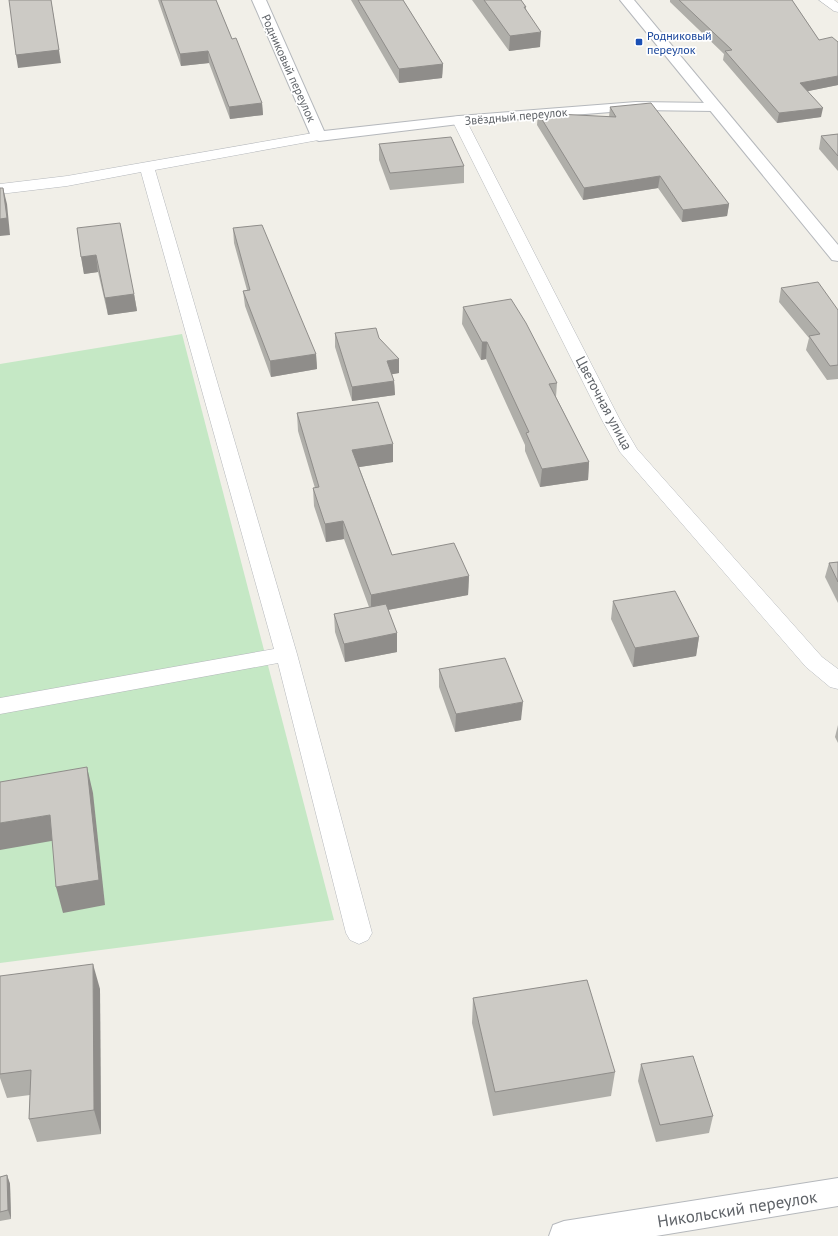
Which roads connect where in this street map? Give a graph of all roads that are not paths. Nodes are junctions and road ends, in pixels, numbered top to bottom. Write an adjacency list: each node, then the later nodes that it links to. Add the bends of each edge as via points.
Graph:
1 (259, 0): 7 (street, Родниковый переулок)
2 (627, 0): 5 (street)
3 (825, 0): 4 (lane)
4 (838, 8)
5 (714, 107): 6 (street, Звёздный переулок, via 636,106); 10 (street)
6 (459, 120): 7 (street, Звёздный переулок); 12 (lane, Цветочная улица, via 611,420 630,452 814,662)
7 (319, 136): 8 (lane)
8 (147, 167): 9 (lane, via 67,181); 11 (lane)
9 (0, 189)
10 (838, 256)
11 (286, 654): 13 (lane); 14 (lane)
12 (838, 681)
13 (0, 706)
14 (359, 933)
15 (838, 1192): 16 (street, Никольский переулок)
16 (564, 1236)

